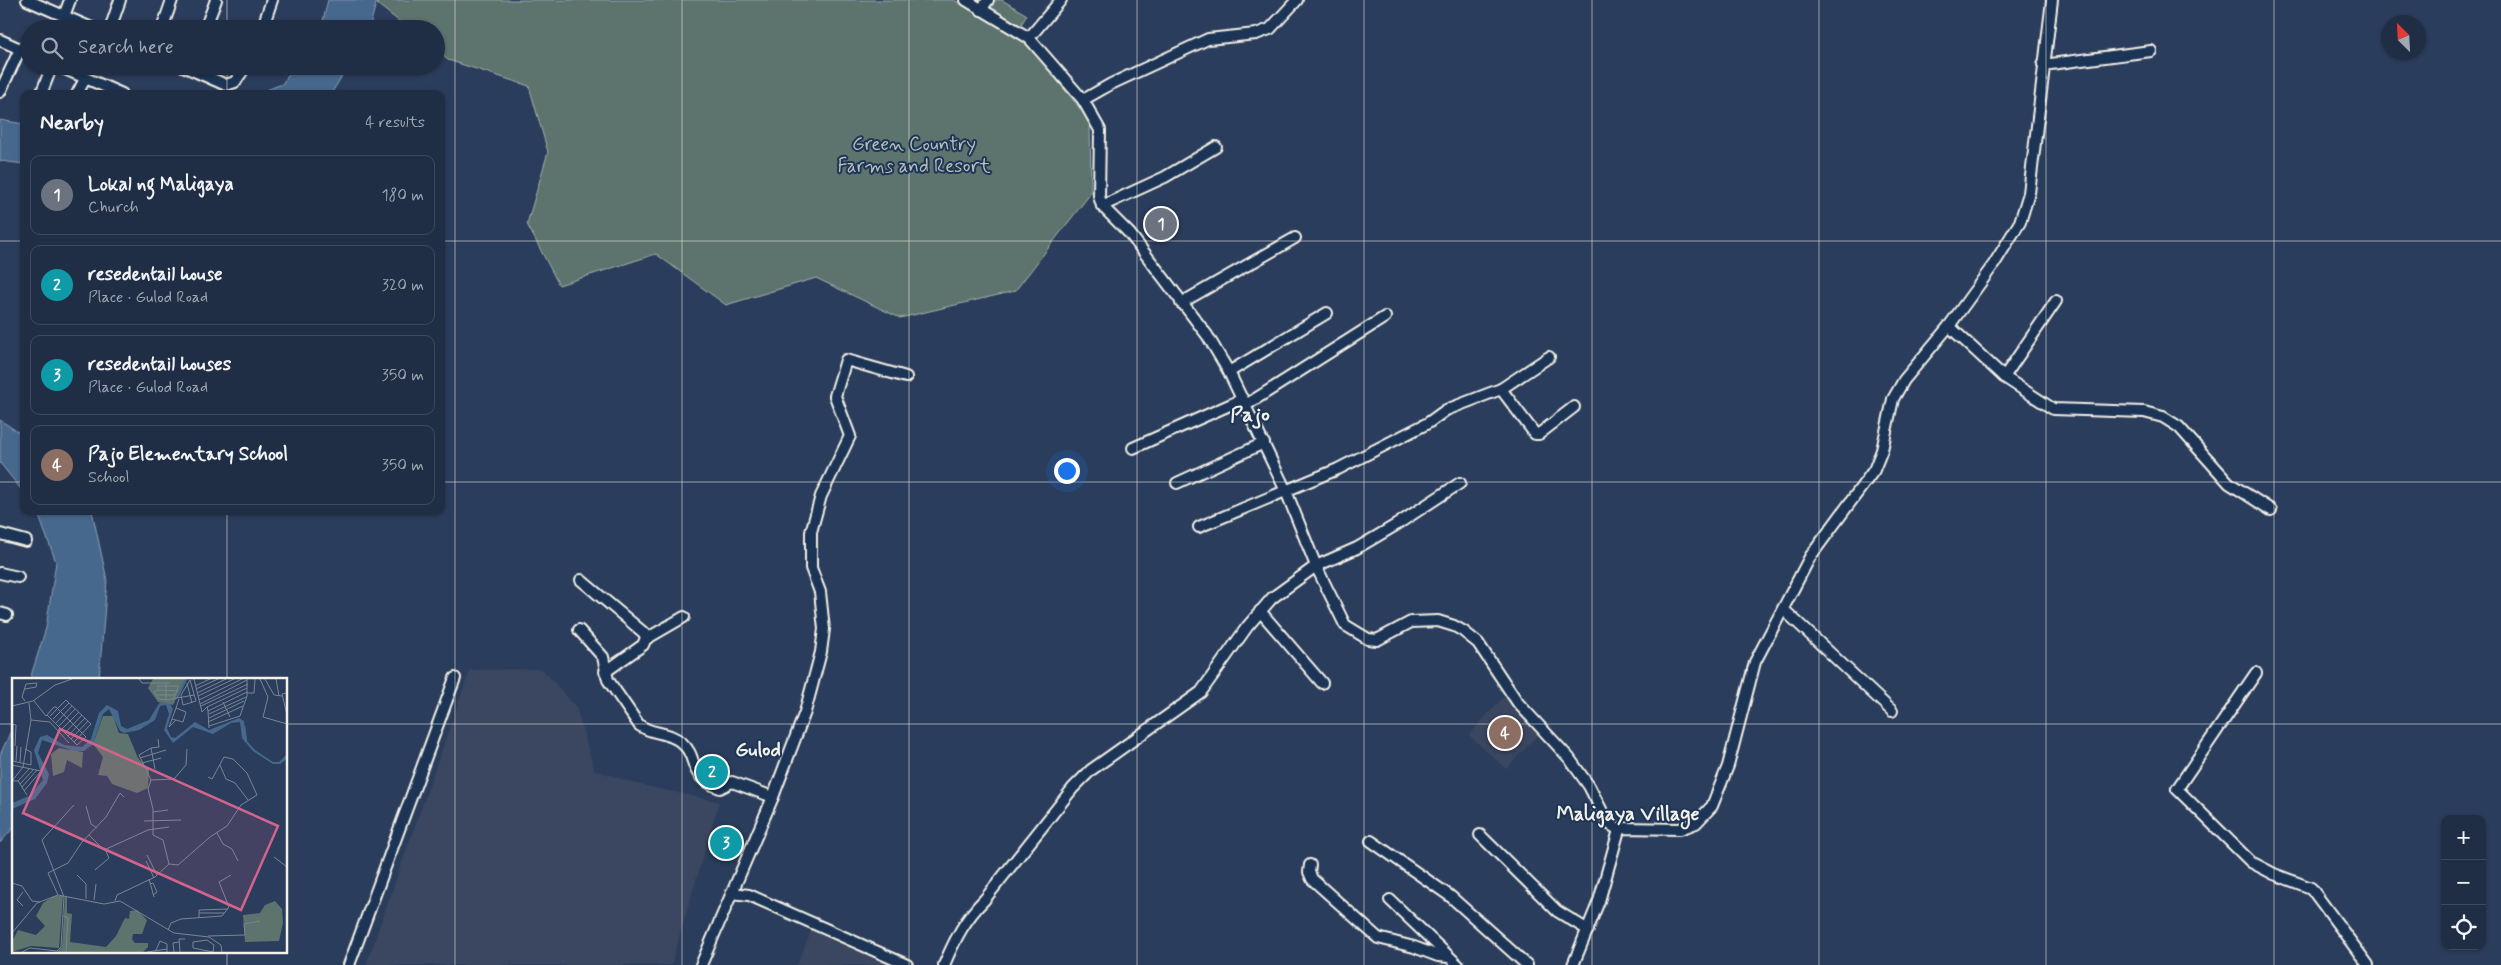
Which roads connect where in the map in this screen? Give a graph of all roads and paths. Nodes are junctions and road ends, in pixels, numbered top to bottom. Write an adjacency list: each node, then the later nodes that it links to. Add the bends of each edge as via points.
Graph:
1 (28, 0): 13 (street)
2 (70, 0): 13 (street)
3 (120, 0): 15 (street)
4 (172, 0): 16 (street)
5 (216, 0): 17 (street)
6 (272, 0): 18 (street)
7 (966, 0): 12 (street)
8 (988, 0): 12 (street)
9 (1062, 0): 19 (street)
10 (1297, 0): 34 (street, via 1270,29 1256,34 1208,39)
11 (2052, 0): 24 (street)
12 (980, 10): 19 (street)
13 (64, 16): 14 (street)
14 (73, 20)
15 (113, 20)
16 (165, 20)
17 (208, 20)
18 (265, 20)
19 (1029, 38): 34 (street)
20 (0, 40): 21 (street)
21 (20, 49)
22 (2151, 51): 24 (street)
23 (20, 58): 33 (street)
24 (2043, 65): 42 (street, via 2029,192 2020,222)
25 (48, 75): 30 (street)
26 (77, 75): 29 (street)
27 (205, 75): 28 (street, via 226,85 236,82)
28 (240, 75)
29 (85, 79): 31 (street); 32 (street)
30 (42, 90)
31 (79, 90)
32 (112, 90)
33 (0, 92)
34 (1083, 100): 36 (street, via 1100,130 1098,196)
35 (1216, 147): 36 (street, via 1166,177)
36 (1102, 206): 39 (street, via 1130,234)
37 (1295, 238): 39 (street)
38 (2056, 301): 46 (street)
39 (1181, 303): 44 (street, via 1207,335)
40 (1327, 313): 44 (street)
41 (1385, 318): 48 (street)
42 (1949, 326): 46 (street); 63 (street, via 1900,386 1893,399 1882,450 1874,470 1810,557)
43 (1549, 357): 47 (street)
44 (1229, 372): 48 (street)
45 (906, 377): 73 (street, via 846,360 835,396 850,436 821,496 811,532 811,568 820,592 824,629 821,652 805,712)
46 (2004, 377): 55 (street, via 2058,410 2144,412 2163,417 2179,427 2229,483)
47 (1501, 389): 49 (street, via 1535,434); 54 (street, via 1446,410 1386,445)
48 (1245, 402): 50 (street); 51 (street)
49 (1574, 407)
50 (1264, 443): 52 (street); 54 (street)
51 (1133, 448)
52 (1176, 483)
53 (1460, 483): 59 (street, via 1357,548)
54 (1286, 491): 56 (street); 59 (street)
55 (2271, 510)
56 (1199, 527)
57 (0, 534): 58 (street)
58 (26, 541)
59 (1316, 566): 64 (street, via 1272,598); 74 (street, via 1345,625 1368,639 1377,640 1411,622 1438,622 1454,626 1478,643 1518,703 1585,779 1608,823)
60 (0, 573): 61 (street)
61 (18, 577)
62 (581, 580): 67 (street, via 644,633)
63 (1783, 609): 72 (street); 74 (street, via 1754,662 1728,766 1712,806 1696,823 1680,829)
64 (1260, 611): 71 (street); 82 (street, via 1201,692 1091,770 1073,788 970,914)
65 (684, 618): 67 (street)
66 (579, 630): 68 (street, via 603,657)
67 (646, 639): 68 (street, via 643,645)
68 (605, 672): 73 (street, via 639,724 644,729 672,735 684,744 697,773 708,784 720,788 734,783)
69 (2256, 673): 89 (street, via 2177,789 2251,862 2311,888)
70 (455, 678): 83 (street)
71 (1322, 684)
72 (1892, 711)
73 (773, 797): 78 (street)
74 (1620, 830): 80 (street)
75 (1480, 836): 80 (street, via 1557,911)
76 (1371, 841): 87 (street, via 1450,896)
77 (1310, 864): 81 (street, via 1312,879 1378,938 1414,946 1438,956)
78 (732, 893): 84 (street); 85 (street, via 749,895)
79 (1390, 900): 81 (street)
80 (1588, 930): 88 (street)
81 (1449, 956): 86 (street)
82 (946, 964)
83 (349, 965)
84 (700, 965)
85 (907, 965)
86 (1458, 965)
87 (1527, 965)
88 (1573, 965)
89 (2368, 965)

